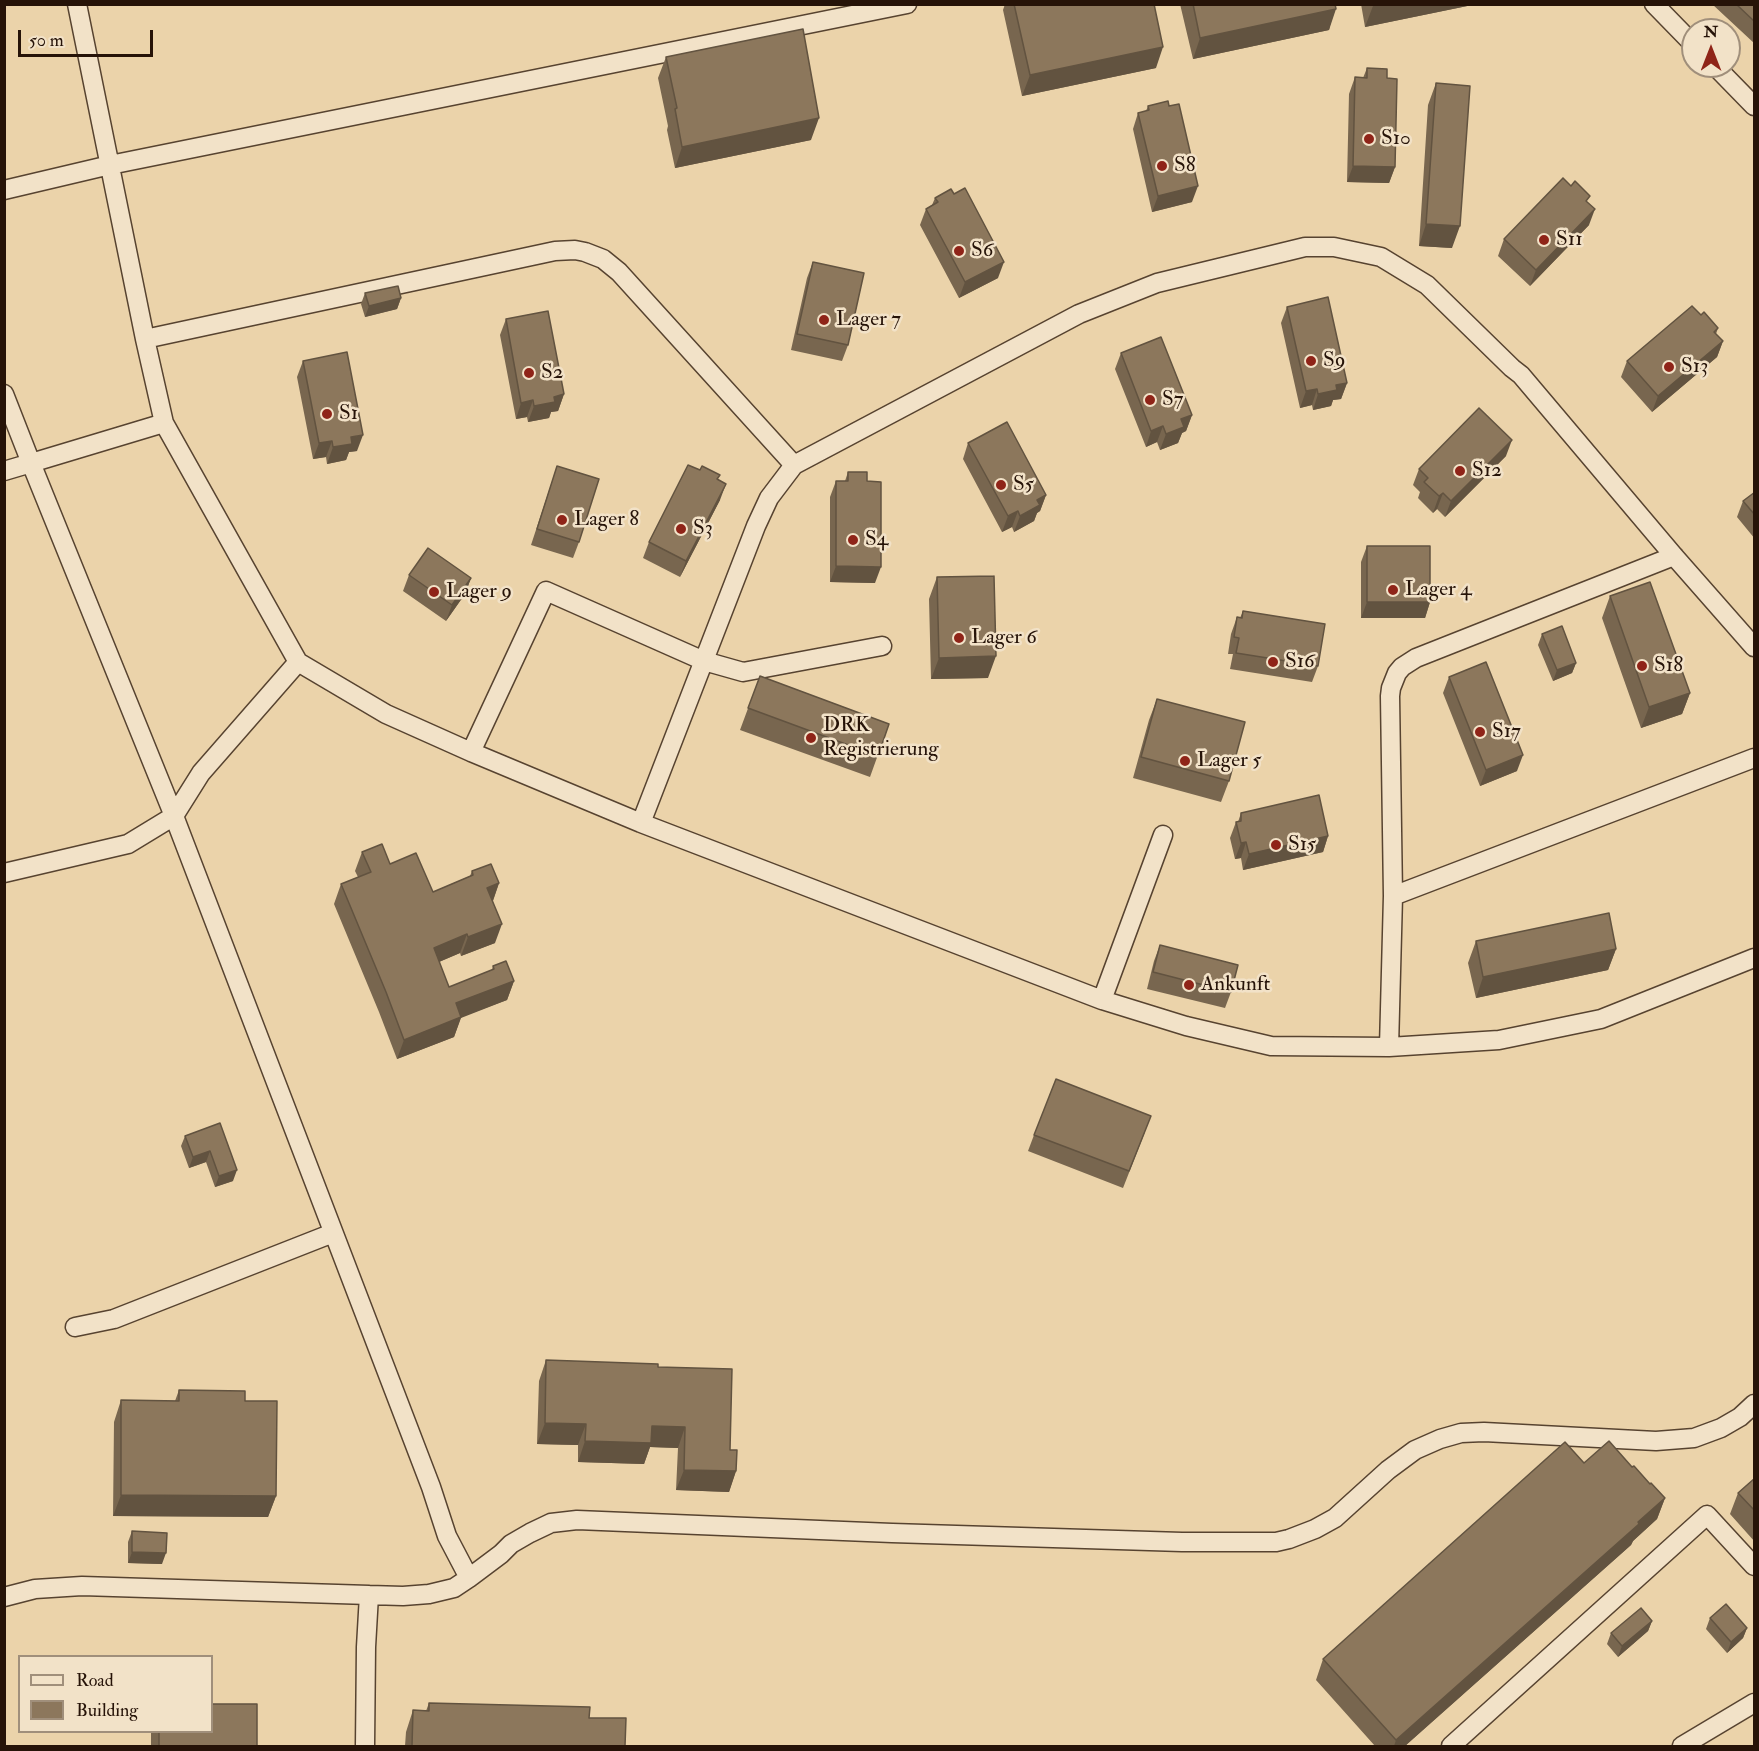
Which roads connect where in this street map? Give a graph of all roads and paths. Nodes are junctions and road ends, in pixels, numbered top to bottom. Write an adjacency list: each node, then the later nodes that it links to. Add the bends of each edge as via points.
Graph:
1 (77, 4): 7 (street)
2 (907, 4): 7 (street)
3 (1654, 4): 4 (street)
4 (1681, 32)
5 (1727, 78): 6 (street)
6 (1755, 105)
7 (110, 165): 8 (street); 9 (street)
8 (4, 190)
9 (145, 339): 11 (street); 13 (street, via 575,250 603,259 619,272)
10 (4, 394): 12 (street)
11 (164, 423): 12 (street); 19 (street)
12 (31, 463): 14 (street); 22 (street)
13 (795, 465): 15 (street, via 1079,314 1157,283 1305,247 1334,247 1381,257 1427,285 1521,375); 18 (street, via 769,498)
14 (4, 471)
15 (1674, 556): 17 (street); 26 (street, via 1416,658 1402,667 1393,680 1390,696)
16 (882, 646): 18 (street, via 743,672)
17 (1755, 647)
18 (704, 661): 20 (street, via 546,591); 23 (street)
19 (298, 662): 20 (street, via 386,714); 22 (street, via 201,773)
20 (471, 752): 23 (street)
21 (1755, 758): 26 (street)
22 (174, 816): 25 (street, via 128,844); 30 (street)
23 (641, 823): 28 (street)
24 (1163, 835): 28 (street)
25 (4, 873)
26 (1393, 896): 29 (street)
27 (1755, 958): 29 (street, via 1600,1019 1499,1040)
28 (1102, 1000): 29 (street, via 1186,1026 1271,1046)
29 (1389, 1047)
30 (333, 1233): 31 (street, via 114,1319); 34 (street, via 447,1536)
31 (75, 1327)
32 (1755, 1404): 34 (street, via 1721,1428 1694,1438 1656,1441 1484,1432 1440,1439 1415,1450 1388,1470 1335,1518 1276,1542 1171,1542 577,1520 551,1523 530,1533)
33 (1755, 1566): 39 (street, via 1707,1515)
34 (469, 1578): 35 (street, via 454,1588 429,1594)
35 (369, 1594): 36 (street, via 82,1586 35,1589); 38 (street)
36 (4, 1597)
37 (1755, 1703): 40 (street)
38 (365, 1746)
39 (1451, 1746)
40 (1682, 1746)

